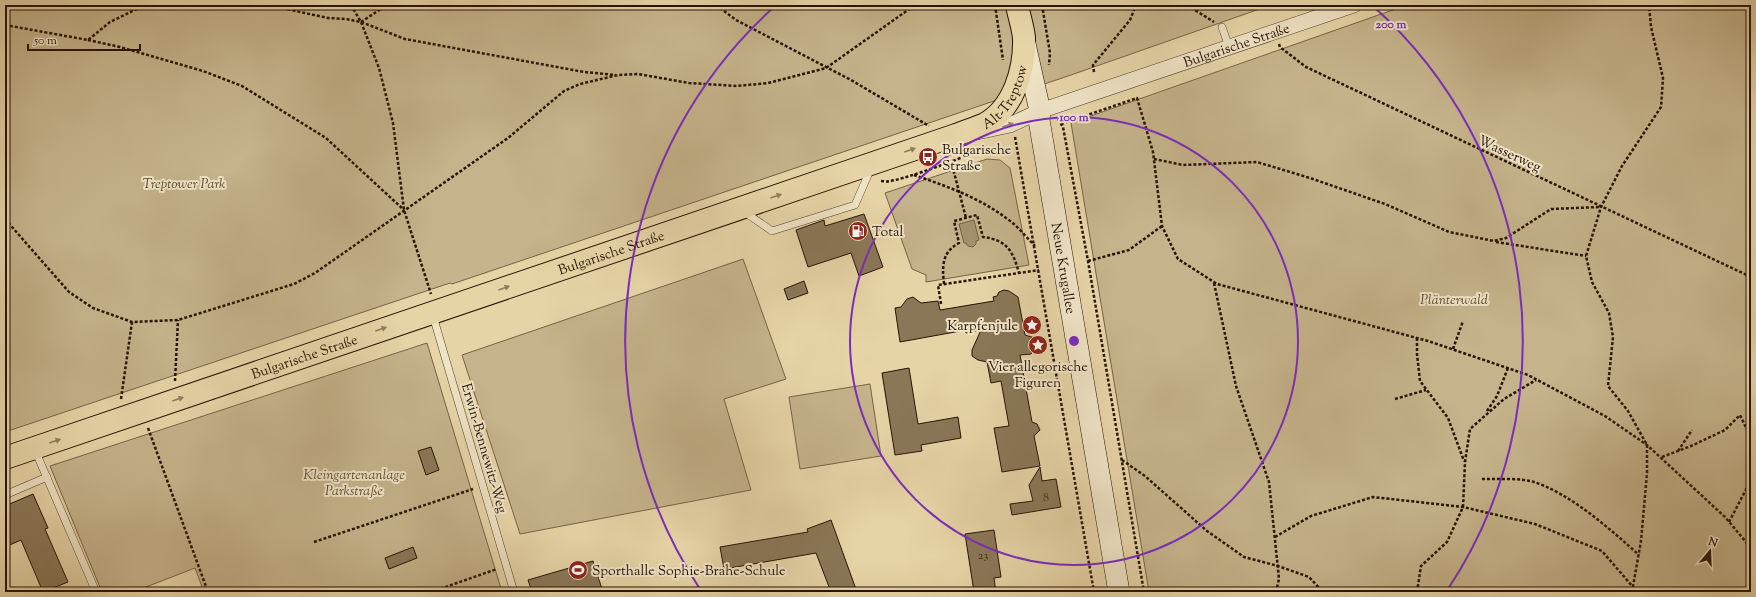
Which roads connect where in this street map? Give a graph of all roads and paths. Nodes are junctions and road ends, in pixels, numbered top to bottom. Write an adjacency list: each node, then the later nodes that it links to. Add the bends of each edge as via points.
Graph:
1 (146, 5): 21 (path, via 110,22)
2 (268, 5): 16 (path)
3 (351, 5): 16 (path)
4 (387, 5): 16 (path)
5 (716, 5): 24 (path, via 736,20)
6 (915, 5): 24 (path)
7 (995, 5): 23 (path)
8 (1017, 5): 20 (main road, Alt-Treptow)
9 (1042, 5): 25 (path, via 1050,52)
10 (1136, 5): 26 (path, via 1130,20 1093,65)
11 (1187, 5): 15 (path)
12 (1196, 5): 15 (path)
13 (1354, 5): 19 (street, Bulgarische Straße)
14 (1649, 5): 39 (path, via 1651,27 1663,78 1660,107 1622,166)
15 (1194, 9): 18 (path)
16 (361, 22): 27 (path, via 405,39 569,69); 41 (path, via 379,68 393,123)
17 (5, 25): 21 (path)
18 (1222, 27): 22 (lane)
19 (1275, 32): 22 (street, Bulgarische Straße); 39 (path, Wasserweg, via 1280,47 1306,67)
20 (1024, 37): 28 (street, Alt-Treptow); 31 (main road, Alt-Treptow, via 1020,73 1008,102 985,124)
21 (88, 40): 41 (path, via 204,71 242,86 326,138)
22 (1229, 47): 28 (street, Bulgarische Straße)
23 (1004, 64)
24 (826, 68): 27 (path, via 768,83 737,86 689,83 638,74); 32 (path, via 929,125)
25 (1048, 71)
26 (1094, 72)
27 (618, 75): 41 (path, via 580,84 564,92 508,138)
28 (1048, 112): 29 (path); 31 (street, Bulgarische Straße, one-way to 28, via 988,131); 97 (street, Neue Krugallee, via 1039,120 1040,128)
29 (1061, 124): 34 (path, via 1137,98); 48 (path)
30 (1014, 131): 46 (path)
31 (956, 135): 32 (main road, Bulgarische Straße)
32 (934, 142): 36 (main road, Bulgarische Straße, one-way to 32)
33 (986, 145): 35 (path)
34 (1154, 159): 44 (path); 45 (path, via 1183,165 1257,162 1385,204 1449,232)
35 (951, 161): 37 (path); 38 (path)
36 (869, 171): 37 (path, via 889,181); 40 (main road, Bulgarische Straße, one-way to 36); 40 (lane, via 855,205 772,231)
37 (912, 175): 38 (path)
38 (959, 191): 42 (path); 46 (path, via 1008,218)
39 (1601, 207): 45 (path, via 1551,209 1506,238); 47 (path); 51 (path, Wasserweg)
40 (739, 209): 55 (main road, Bulgarische Straße, one-way to 40)
41 (404, 210): 55 (path, via 432,299); 56 (path, via 315,273 294,284)
42 (966, 218): 50 (path, via 977,215 983,237 1002,242 1010,249); 53 (path, via 954,221 959,243 952,246 944,258)
43 (5, 219): 58 (path, via 69,292 93,308)
44 (1162, 226): 48 (path, via 1129,250); 52 (path, via 1178,259)
45 (1494, 242): 47 (path)
46 (1035, 247): 49 (path)
47 (1586, 256): 71 (path, via 1592,282 1609,313 1614,337 1608,386 1628,411)
48 (1088, 260): 76 (path)
49 (1039, 270): 50 (path); 96 (path)
50 (1020, 273): 53 (path)
51 (1751, 277)
52 (1214, 283): 59 (path); 85 (path, via 1236,386 1268,482)
53 (944, 284): 54 (path, via 938,285)
54 (942, 304)
55 (432, 312): 72 (main road, Bulgarische Straße, one-way to 55); 81 (lane, Erwin-Bennewitz-Weg)
56 (178, 320): 58 (path); 63 (path)
57 (1463, 321): 60 (path)
58 (132, 322): 65 (path)
59 (1417, 338): 60 (path); 64 (path, via 1416,354 1420,381)
60 (1453, 350): 61 (path)
61 (1508, 368): 62 (path); 67 (path, via 1497,396)
62 (1536, 380): 67 (path, via 1504,399); 71 (path, via 1605,416)
63 (175, 381)
64 (1426, 390): 66 (path); 77 (path, via 1448,418)
65 (122, 399)
66 (1395, 399)
67 (1484, 415): 77 (path, via 1470,430)
68 (148, 428): 93 (path)
69 (1692, 430): 73 (path)
70 (1751, 438): 73 (path, via 1740,415 1725,430)
71 (1647, 445): 74 (path); 88 (path, via 1647,473)
72 (34, 448): 75 (main road, Bulgarische Straße); 78 (lane)
73 (1678, 451): 74 (path)
74 (1661, 457): 84 (path)
75 (5, 458)
76 (1122, 460): 90 (path, via 1145,476 1207,532 1244,557); 98 (path)
77 (1465, 462): 83 (path)
78 (47, 477): 82 (lane); 92 (lane)
79 (1482, 479): 88 (path, via 1533,482 1563,495 1616,534)
80 (1751, 480): 84 (path)
81 (483, 486): 86 (path); 89 (lane, Erwin-Bennewitz-Weg)
82 (5, 495)
83 (1463, 507): 85 (path, via 1373,496 1311,516); 91 (path, via 1535,524 1602,551); 101 (path, via 1448,542 1421,566)
84 (1729, 522): 87 (path)
85 (1275, 537): 90 (path)
86 (314, 542)
87 (1751, 548)
88 (1639, 556): 91 (path)
89 (506, 565): 94 (path); 95 (lane, Erwin-Bennewitz-Weg)
90 (1278, 566): 99 (path); 100 (path, via 1309,577)
91 (1633, 587): 102 (path)
92 (96, 592)
93 (208, 592)
94 (431, 592)
95 (514, 592)
96 (1094, 592)
97 (1119, 592)
98 (1144, 592)
99 (1276, 592)
100 (1323, 592)
101 (1417, 592)
102 (1632, 592)

